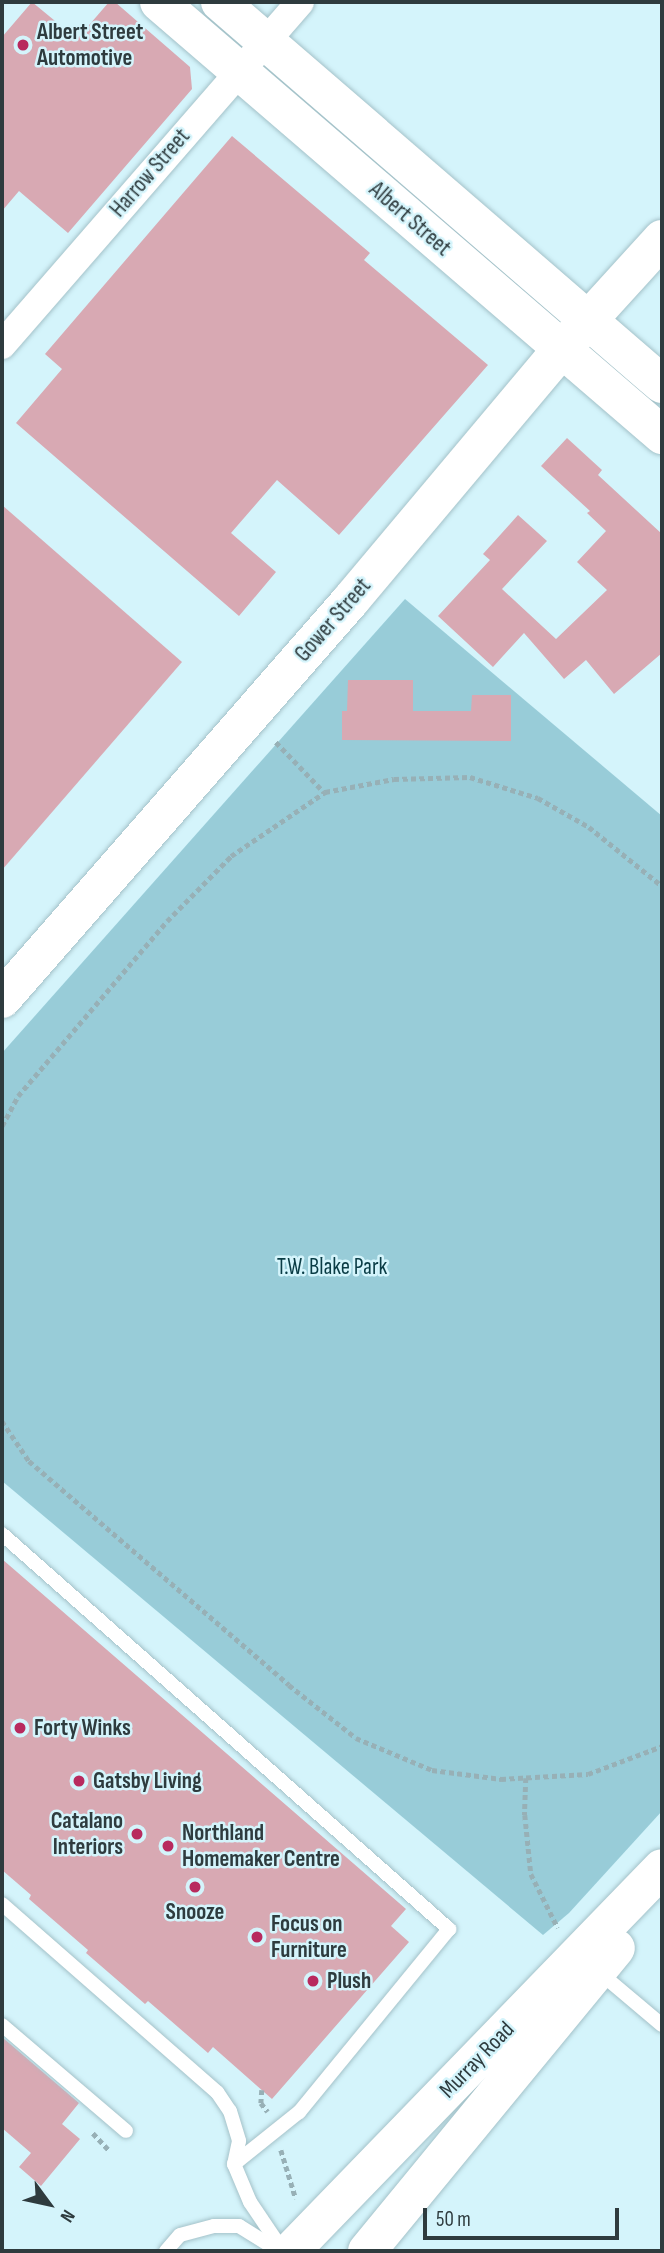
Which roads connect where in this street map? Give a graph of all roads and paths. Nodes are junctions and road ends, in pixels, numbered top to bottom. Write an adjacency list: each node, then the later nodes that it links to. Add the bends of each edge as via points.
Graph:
1 (220, 2): 4 (main road, Albert Street)
2 (300, 2): 4 (street, Harrow Street)
3 (176, 7): 5 (main road, Albert Street)
4 (265, 42): 5 (street, Harrow Street); 7 (main road, Albert Street)
5 (239, 71): 8 (street, Harrow Street); 9 (main road, Albert Street)
6 (662, 239): 7 (main road, Gower Street)
7 (587, 319): 9 (main road, Gower Street); 10 (main road, Albert Street)
8 (2, 345)
9 (561, 349): 11 (main road, Albert Street); 15 (main road, Gower Street, via 351,600)
10 (662, 384)
11 (662, 435)
12 (276, 742): 13 (path)
13 (325, 792): 14 (path, via 394,779 470,777 538,798 589,827); 16 (path, via 231,856 167,921 18,1096)
14 (662, 886)
15 (2, 999)
16 (2, 1126)
17 (2, 1421): 20 (path, via 29,1461 356,1738 432,1770)
18 (2, 1534): 31 (lane, via 449,1929 299,2112)
19 (662, 1746): 20 (path, via 588,1773)
20 (526, 1778): 24 (path, via 531,1874)
21 (662, 1868): 34 (main road, Murray Road)
22 (662, 1892): 25 (main road, Murray Road)
23 (2, 1904): 31 (lane, via 217,2092 230,2112 239,2141)
24 (558, 1928)
25 (598, 1970): 27 (lane); 35 (main road, Murray Road)
26 (2, 2025): 29 (lane)
27 (662, 2025)
28 (88, 2128): 30 (path)
29 (126, 2131)
30 (109, 2150)
31 (234, 2164): 33 (lane, via 250,2202)
32 (166, 2251): 33 (lane, via 180,2235 239,2226)
33 (281, 2251)
34 (291, 2251)
35 (367, 2251)

